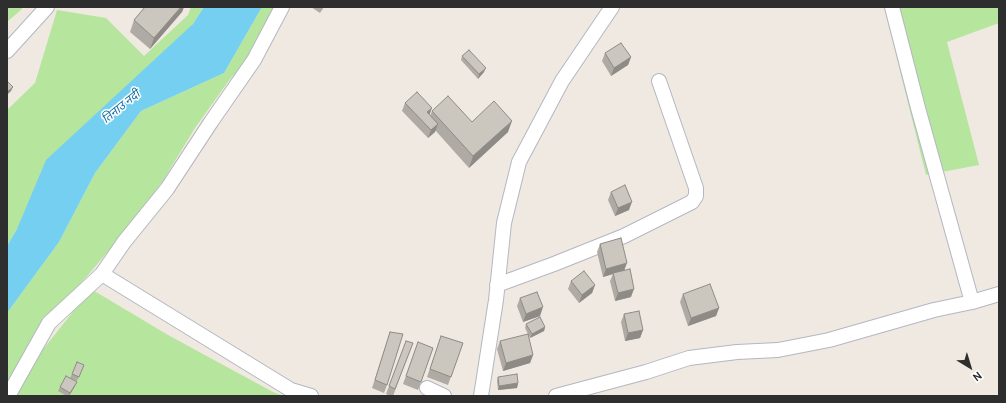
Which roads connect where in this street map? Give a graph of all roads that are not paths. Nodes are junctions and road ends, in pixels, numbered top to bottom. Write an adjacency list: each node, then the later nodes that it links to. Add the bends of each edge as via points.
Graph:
1 (48, 7): 5 (street)
2 (282, 7): 7 (street, via 254,60 167,189)
3 (612, 7): 8 (street, via 562,81 519,162 504,223)
4 (892, 7): 10 (street)
5 (7, 51)
6 (660, 82): 8 (street, via 696,188 696,196 692,202 624,236)
7 (102, 274): 12 (street, via 49,323); 13 (street, via 291,390)
8 (497, 285): 15 (street)
9 (999, 294): 10 (street)
10 (972, 302): 16 (street, via 934,310 829,340 778,350 689,358)
11 (427, 388): 14 (street)
12 (8, 396)
13 (311, 396)
14 (444, 396)
15 (481, 396)
16 (556, 396)

